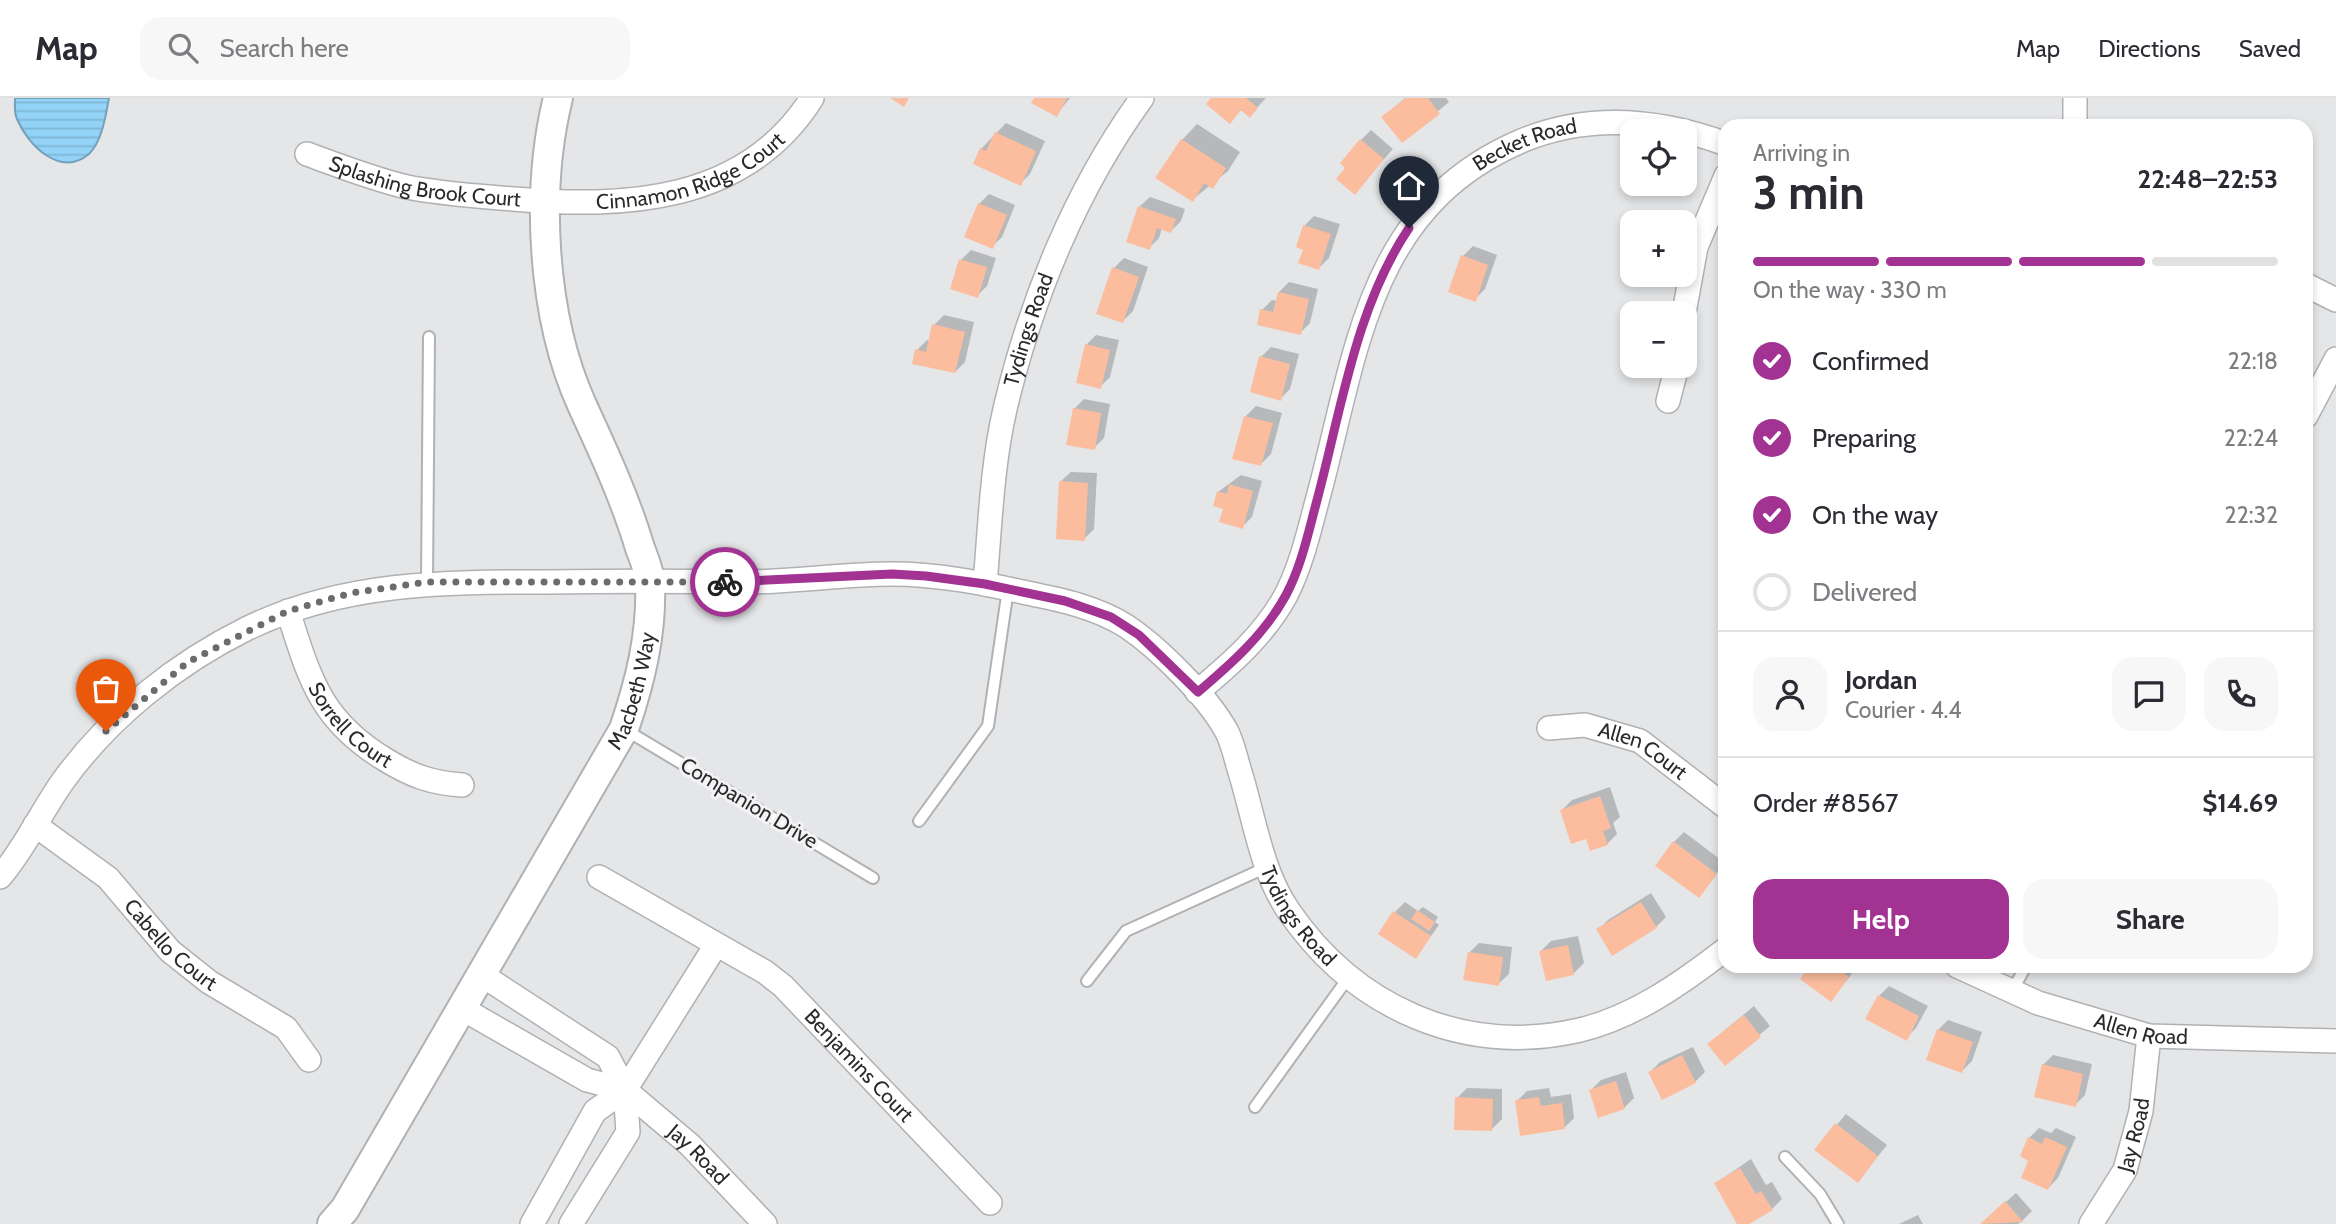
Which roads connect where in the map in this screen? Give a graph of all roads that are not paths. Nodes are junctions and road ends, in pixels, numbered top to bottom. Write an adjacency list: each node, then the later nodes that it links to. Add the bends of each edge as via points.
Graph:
1 (558, 98): 9 (street, Macbeth Way, via 549,135)
2 (812, 98): 9 (street, Cinnamon Ridge Court, via 777,140 711,182 651,199)
3 (1142, 98): 20 (street, Tydings Road, via 1117,132 1070,219 1035,310 1005,410)
4 (2075, 98): 5 (street)
5 (2075, 119)
6 (1718, 141): 23 (street, Becket Road, via 1650,122 1578,124 1501,150 1465,171 1432,199 1391,256 1372,301 1306,543 1286,594 1239,656)
7 (307, 153): 9 (street, Splashing Brook Court, via 408,187)
8 (1718, 195): 12 (street, via 1696,247)
9 (546, 202): 18 (street, Macbeth Way, via 546,259 556,323 581,402 629,513)
10 (2313, 288): 11 (street)
11 (2336, 300)
12 (1686, 301)
13 (429, 337): 19 (lane)
14 (2336, 359): 17 (street)
15 (1673, 378): 16 (street)
16 (1668, 401)
17 (2313, 403)
18 (651, 581): 19 (street, Tydings Road); 20 (street, Tydings Road, via 755,582 892,574); 25 (street, Macbeth Way, via 641,678)
19 (427, 582): 22 (street, Tydings Road, via 351,593)
20 (985, 584): 21 (street, Tydings Road)
21 (1008, 589): 23 (street, Tydings Road, via 1111,617 1139,635); 28 (lane, via 988,726)
22 (288, 611): 26 (street, Sorrell Court, via 320,698 339,726 411,775 433,783); 29 (street, Tydings Road, via 188,662 141,699 65,778)
23 (1198, 692): 30 (street, Tydings Road, via 1228,733)
24 (1549, 728): 27 (street, Allen Court, via 1585,725 1640,741)
25 (624, 729): 33 (lane, Companion Drive); 38 (street, Macbeth Way)
26 (463, 785)
27 (1718, 801)
28 (919, 821)
29 (35, 825): 31 (street, Tydings Road); 45 (street, Cabello Court, via 108,878 170,951 209,982 286,1028)
30 (1267, 867): 39 (street, Tydings Road, via 1288,909); 40 (lane, via 1126,931)
31 (0, 877)
32 (598, 877): 34 (street, Benjamins Court)
33 (873, 878)
34 (716, 945): 46 (street); 49 (street, Benjamins Court, via 783,986)
35 (1718, 955): 39 (street, Tydings Road, via 1686,980 1614,1018 1578,1030 1524,1036 1471,1034 1424,1022)
36 (1972, 973): 41 (street, Allen Road)
37 (2021, 973): 41 (lane)
38 (482, 975): 42 (street, Macbeth Way); 46 (street, Jay Road, via 608,1057)
39 (1348, 978): 47 (lane)
40 (1087, 981)
41 (2012, 991): 43 (street, Allen Road)
42 (463, 1009): 46 (street, Jay Road, via 587,1080); 50 (street, Macbeth Way)
43 (2149, 1035): 44 (street, Allen Road); 55 (street, Jay Road, via 2141,1111 2125,1170)
44 (2336, 1041)
45 (309, 1060)
46 (625, 1090): 51 (street, via 596,1111); 52 (street, via 628,1132); 53 (street, Jay Road, via 690,1145)
47 (1255, 1107)
48 (1785, 1157): 54 (lane, via 1820,1194)
49 (990, 1203)
50 (332, 1224)
51 (532, 1224)
52 (571, 1224)
53 (765, 1224)
54 (1838, 1224)
55 (2091, 1224)

